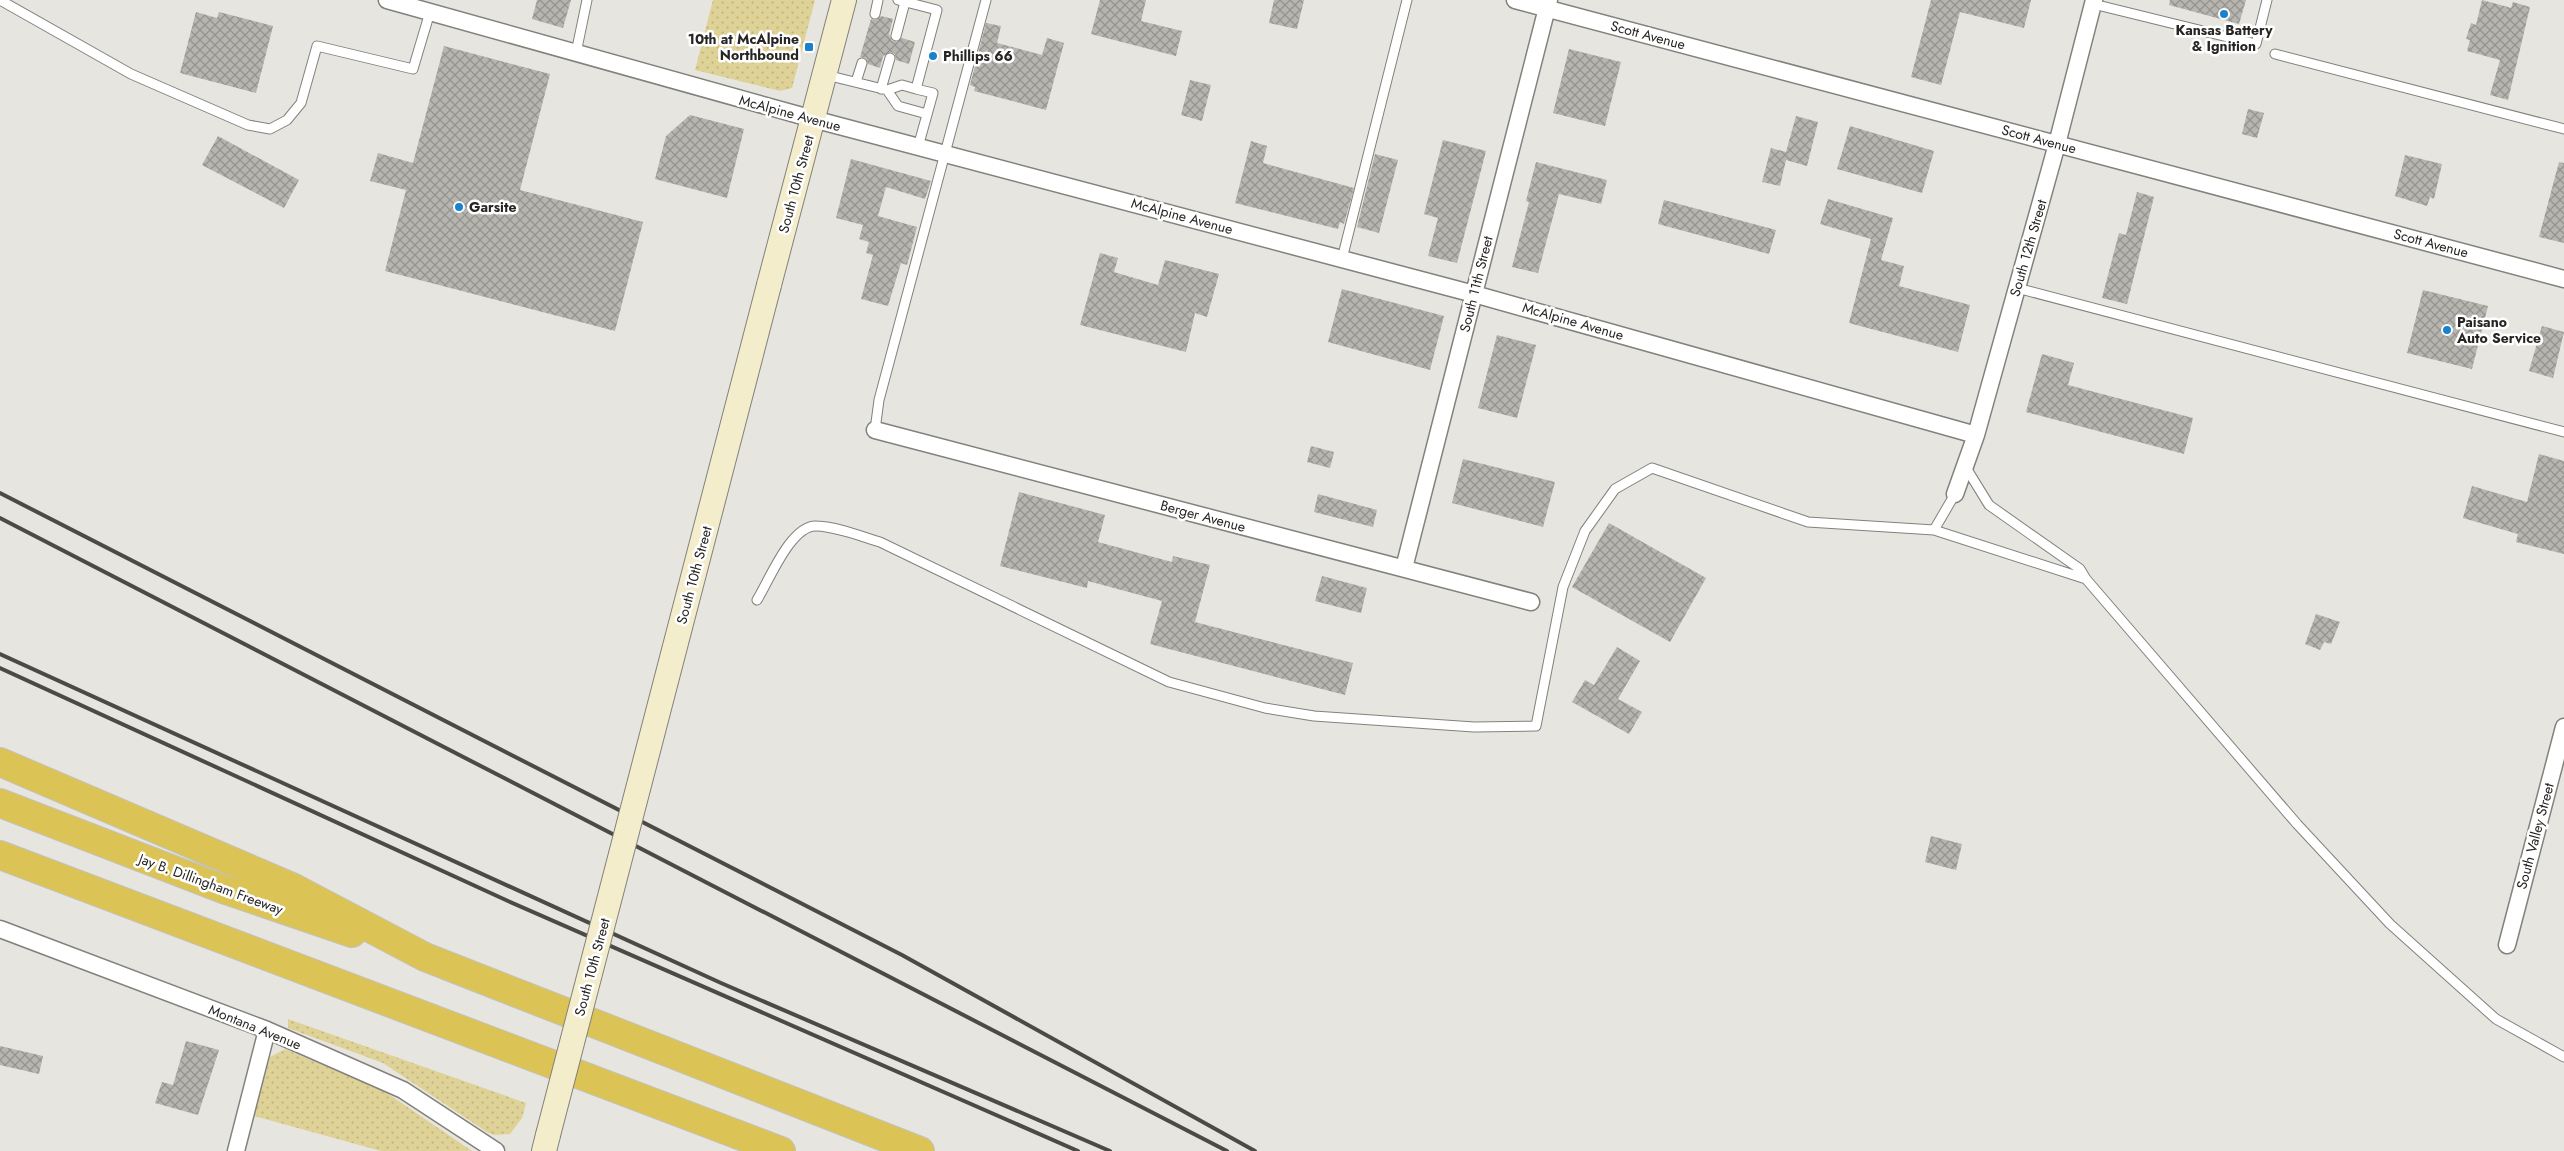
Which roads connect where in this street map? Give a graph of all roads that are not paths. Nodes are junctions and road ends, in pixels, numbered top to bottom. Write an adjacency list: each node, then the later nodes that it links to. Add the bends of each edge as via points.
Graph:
1 (0, 0): 14 (lane, via 131,74 248,125 270,129 287,120 301,103 317,46 413,69)
2 (387, 0): 11 (street, McAlpine Avenue)
3 (587, 0): 17 (lane)
4 (844, 0): 21 (street, South 10th Street)
5 (878, 0): 15 (lane)
6 (986, 0): 30 (lane)
7 (1407, 0): 31 (lane)
8 (1515, 0): 13 (street, Scott Avenue)
9 (2267, 0): 12 (lane, via 2256,44)
10 (902, 1): 16 (lane); 23 (lane, via 937,10)
11 (403, 2): 14 (street, McAlpine Avenue)
12 (2094, 2): 28 (street, South 12th Street)
13 (1548, 4): 28 (street, Scott Avenue); 34 (street, South 11th Street)
14 (430, 12): 17 (street, McAlpine Avenue)
15 (875, 14)
16 (896, 36)
17 (576, 53): 26 (street, McAlpine Avenue)
18 (2275, 54): 27 (lane)
19 (890, 58): 24 (lane)
20 (862, 63): 22 (lane)
21 (824, 74): 22 (lane); 26 (street, South 10th Street)
22 (856, 82): 24 (lane)
23 (916, 89): 24 (lane, via 902,85); 25 (lane, via 932,93)
24 (884, 90): 25 (lane, via 898,106)
25 (927, 114): 29 (lane)
26 (813, 119): 29 (street, McAlpine Avenue); 54 (street, South 10th Street, bridge)
27 (2564, 129)
28 (2057, 144): 32 (street, Scott Avenue); 33 (street, South 12th Street)
29 (918, 147): 30 (street, McAlpine Avenue)
30 (946, 154): 31 (street, McAlpine Avenue); 35 (lane, via 879,400)
31 (1342, 259): 34 (street, McAlpine Avenue)
32 (2564, 279)
33 (2017, 288): 36 (lane); 37 (street, South 12th Street)
34 (1474, 294): 37 (street, McAlpine Avenue); 41 (street, South 11th Street)
35 (875, 430): 41 (street, Berger Avenue)
36 (2564, 432)
37 (1976, 435): 38 (street, South 12th Street)
38 (1965, 465): 39 (street, South 12th Street); 42 (lane, via 1989,504 2080,569)
39 (1955, 494): 40 (lane)
40 (1934, 530): 42 (lane); 43 (lane, via 1808,522 1652,468 1615,489 1585,531 1563,587 1536,726 1474,727 1314,716 1265,708 1169,682 880,542 835,528 815,525 802,530 791,540)
41 (1404, 568): 44 (street, Berger Avenue)
42 (2086, 578): 53 (lane, via 2297,824 2390,924 2496,1018)
43 (757, 600)
44 (1531, 602)
45 (2564, 727): 50 (street, South Valley Street)
46 (0, 762): 51 (highway, via 292,887)
47 (0, 803): 51 (highway, Jay B. Dillingham Freeway, via 223,889)
48 (0, 855): 57 (highway)
49 (0, 928): 52 (street, Montana Avenue)
50 (2507, 946)
51 (425, 957): 58 (highway)
52 (267, 1030): 55 (street); 56 (street, Montana Avenue, via 403,1090)
53 (2564, 1057)
54 (546, 1143)
55 (236, 1151)
56 (496, 1151)
57 (781, 1151)
58 (920, 1151)

